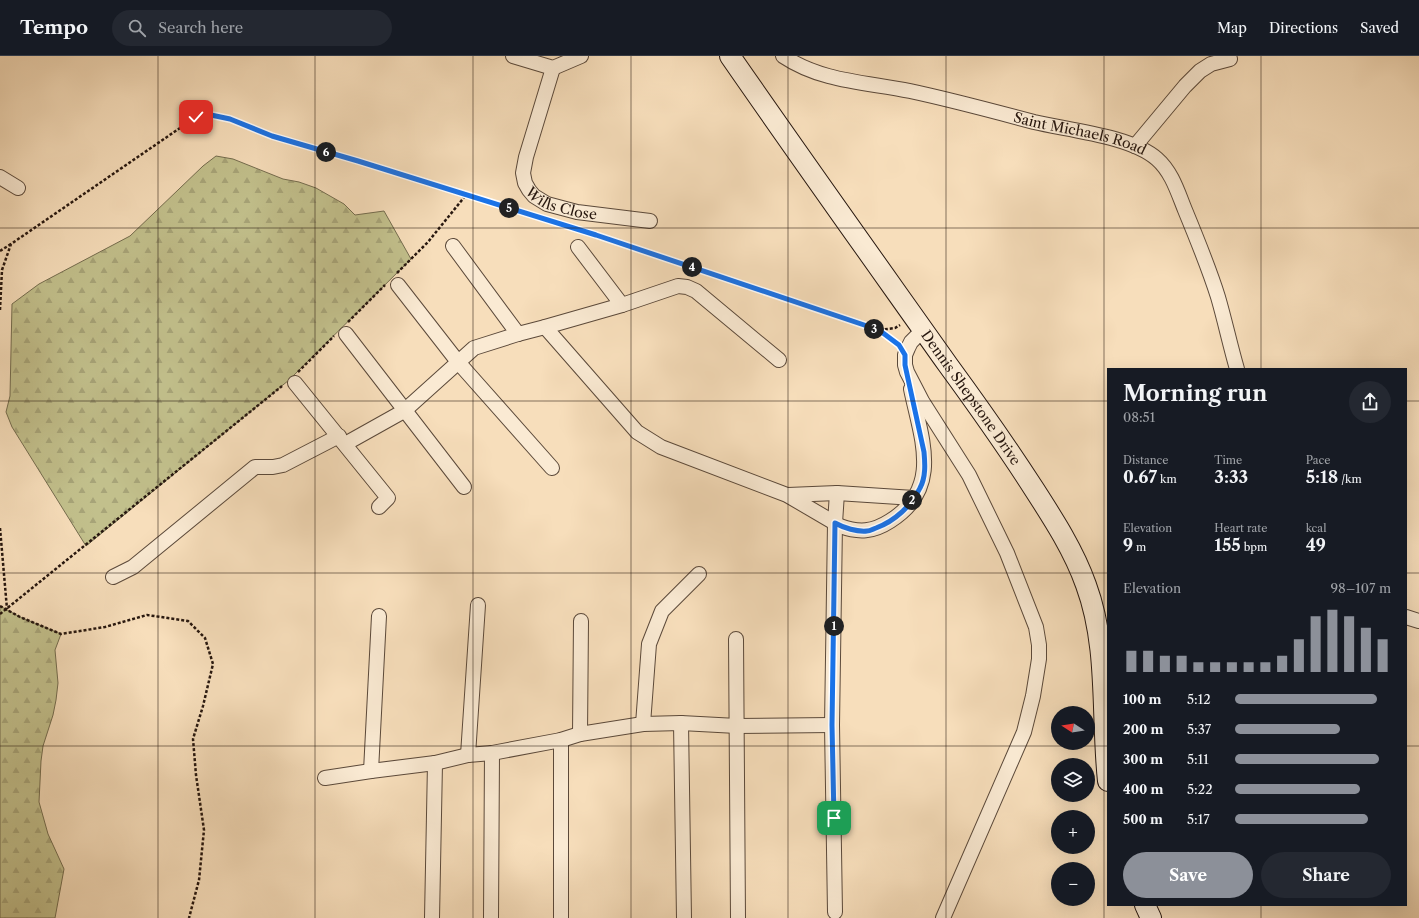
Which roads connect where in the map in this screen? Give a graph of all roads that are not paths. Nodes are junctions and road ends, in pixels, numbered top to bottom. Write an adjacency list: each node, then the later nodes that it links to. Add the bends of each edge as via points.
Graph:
1 (513, 56): 6 (street)
2 (581, 56): 6 (street)
3 (730, 56): 15 (street, Dennis Shepstone Drive)
4 (783, 56): 7 (street, Saint Michaels Road, via 807,70 844,81 946,98)
5 (1230, 59): 7 (street, via 1211,64 1200,71)
6 (553, 68): 10 (street, Wills Close, via 526,156 523,173 529,190 547,204 577,212)
7 (1135, 146): 21 (street, Saint Michaels Road, via 1158,159 1170,174 1217,296)
8 (0, 177): 9 (street)
9 (18, 188)
10 (650, 221)
11 (453, 246): 18 (street)
12 (578, 247): 14 (street)
13 (393, 281): 20 (street)
14 (622, 305): 16 (street); 19 (street, via 678,286 687,287 696,291)
15 (918, 322): 22 (street, via 905,355); 50 (street, Dennis Shepstone Drive, via 1007,447 1052,516 1086,585 1096,618 1101,658)
16 (544, 327): 18 (street); 29 (street, via 637,432 661,447)
17 (342, 331): 24 (street)
18 (518, 334): 20 (street, via 474,348)
19 (779, 360)
20 (458, 362): 24 (street); 26 (street)
21 (1237, 368)
22 (907, 372): 30 (street, via 925,463 921,487); 60 (street, via 969,476 1007,553 1036,627 1039,645 1033,696 1024,732)
23 (291, 381): 25 (street)
24 (404, 411): 25 (street); 27 (street)
25 (342, 440): 31 (street, via 388,498); 34 (street, via 283,465 255,467 133,566)
26 (552, 468)
27 (464, 487)
28 (836, 493): 29 (street); 30 (street); 32 (street)
29 (788, 495): 32 (street)
30 (914, 498): 32 (street, via 898,516 867,531 848,529)
31 (379, 507)
32 (835, 523): 43 (street)
33 (699, 574): 42 (street, via 662,611 649,644)
34 (113, 577)
35 (478, 605): 48 (street)
36 (379, 616): 51 (street)
37 (1407, 617): 39 (street)
38 (581, 621): 45 (street)
39 (1419, 621)
40 (736, 639): 44 (street)
41 (681, 723): 42 (street); 44 (street); 58 (street)
42 (643, 724): 45 (street)
43 (832, 725): 44 (street); 54 (street)
44 (737, 726): 59 (street)
45 (580, 734): 46 (street)
46 (561, 740): 47 (street); 57 (street)
47 (492, 753): 48 (street); 56 (street)
48 (468, 755): 49 (street)
49 (435, 763): 51 (street); 55 (street)
50 (1107, 763)
51 (371, 771): 52 (street)
52 (325, 778)
53 (1146, 906): 61 (street)
54 (835, 912)
55 (432, 918)
56 (491, 918)
57 (561, 918)
58 (684, 918)
59 (738, 918)
60 (943, 918)
61 (1152, 918)

